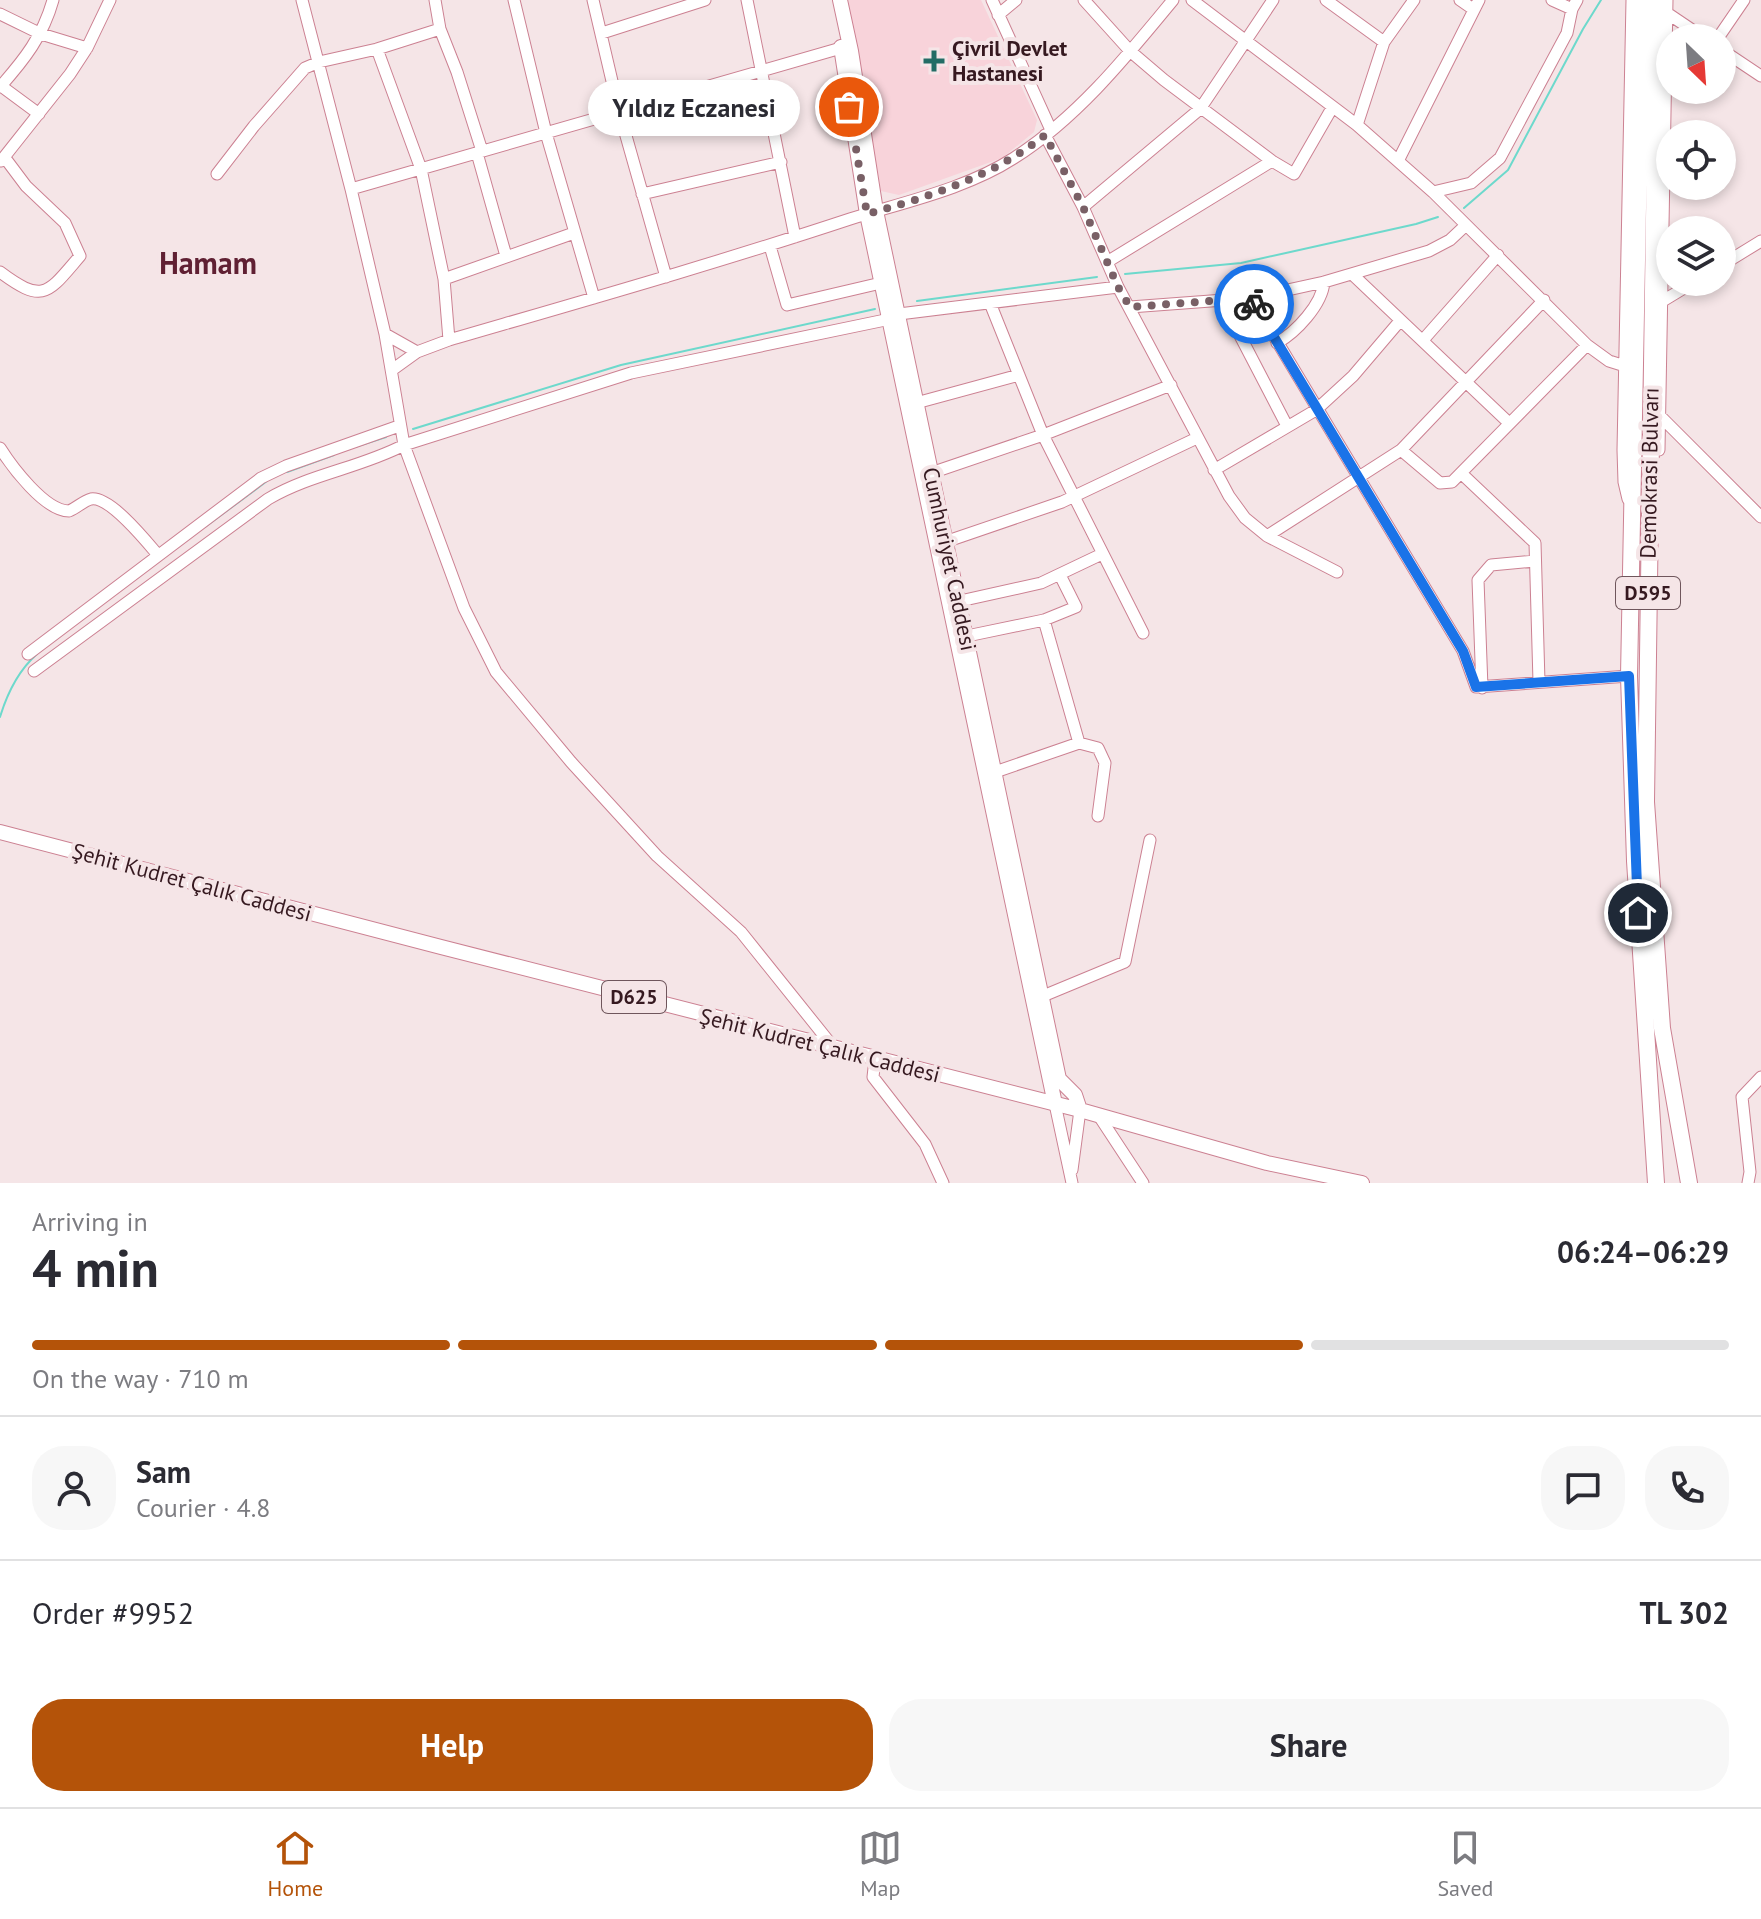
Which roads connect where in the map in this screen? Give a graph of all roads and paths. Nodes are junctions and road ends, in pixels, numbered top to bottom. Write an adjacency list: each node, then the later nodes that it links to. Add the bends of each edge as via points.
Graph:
1 (53, 0): 34 (street)
2 (110, 0): 37 (street)
3 (302, 0): 42 (street)
4 (435, 0): 32 (street)
5 (514, 0): 52 (street)
6 (593, 0): 33 (street)
7 (705, 0): 24 (street)
8 (747, 0): 43 (street)
9 (831, 0): 38 (main road, Cumhuriyet Caddesi)
10 (840, 0): 64 (main road, Cumhuriyet Caddesi)
11 (992, 0): 29 (street)
12 (1016, 0): 29 (street)
13 (1084, 0): 40 (street)
14 (1173, 0): 40 (street)
15 (1192, 0): 35 (street)
16 (1273, 0): 35 (street)
17 (1326, 0): 36 (street)
18 (1414, 0): 36 (street)
19 (1460, 0): 26 (street)
20 (1552, 0): 27 (street)
21 (1632, 0): 97 (street)
22 (1642, 0): 118 (highway, Demokrasi Bulvarı / D595)
23 (1744, 0): 31 (street)
24 (676, 4): 33 (street)
25 (1664, 4): 30 (street); 86 (street); 118 (highway, Demokrasi Bulvarı / D595)
26 (1476, 5): 56 (street)
27 (1575, 5): 61 (street, via 1567,33 1500,158 1471,183)
28 (0, 14): 34 (street)
29 (998, 15): 51 (street)
30 (1688, 24)
31 (1728, 24)
32 (440, 29): 39 (street); 53 (street)
33 (602, 33): 48 (street)
34 (41, 34): 37 (street); 45 (street)
35 (1246, 39): 46 (street); 47 (street)
36 (1384, 42): 50 (street)
37 (87, 48): 49 (street)
38 (841, 48): 43 (street); 64 (main road, Cumhuriyet Caddesi)
39 (377, 49): 42 (street); 58 (street)
40 (1130, 51): 47 (street); 51 (street)
41 (1736, 59): 44 (street)
42 (319, 62): 59 (street, via 300,73); 60 (street)
43 (762, 69): 48 (street); 57 (street)
44 (1761, 76)
45 (0, 87): 49 (street)
46 (1332, 108): 50 (street); 55 (street, via 1294,174)
47 (1200, 109): 55 (street); 63 (street)
48 (619, 111): 52 (street); 62 (street)
49 (39, 114): 54 (street)
50 (1357, 125): 56 (street)
51 (1048, 132): 63 (street); 64 (street, via 980,176)
52 (546, 133): 53 (street); 66 (street)
53 (479, 152): 58 (street); 71 (street)
54 (2, 160): 74 (street, via 65,223 80,256 52,289 38,292 24,290)
55 (1272, 161): 73 (street)
56 (1398, 161): 61 (street)
57 (781, 162): 62 (street); 67 (street)
58 (421, 169): 60 (street); 77 (street)
59 (217, 174)
60 (351, 189): 91 (street)
61 (1433, 192): 65 (street)
62 (642, 194): 76 (street)
63 (1083, 207): 73 (street)
64 (872, 212): 67 (street); 79 (main road, Cumhuriyet Caddesi); 89 (main road, Cumhuriyet Caddesi)
65 (1466, 225): 70 (street); 75 (street, via 1440,246)
66 (574, 233): 71 (street); 82 (street)
67 (795, 237): 69 (street)
68 (1761, 241): 72 (street)
69 (770, 246): 76 (street); 79 (street, via 787,305)
70 (1498, 255): 84 (street); 93 (street)
71 (506, 256): 77 (street)
72 (1736, 256)
73 (1107, 262): 80 (street)
74 (0, 272)
75 (1352, 274): 78 (street); 90 (street)
76 (666, 277): 82 (street)
77 (444, 279): 92 (street)
78 (1324, 282): 83 (street); 94 (street, via 1320,298)
79 (881, 283): 89 (main road, Cumhuriyet Caddesi)
80 (1118, 287): 87 (street); 88 (street)
81 (1671, 296): 86 (street)
82 (594, 298): 92 (street)
83 (1251, 298): 85 (street); 94 (street)
84 (1544, 300): 95 (street); 100 (street)
85 (1222, 301): 88 (street); 107 (street)
86 (1661, 302): 104 (street)
87 (990, 303): 89 (street); 99 (street)
88 (1130, 307): 101 (street)
89 (894, 317): 102 (main road, Cumhuriyet Caddesi); 110 (street, via 631,373); 121 (main road, Cumhuriyet Caddesi)
90 (1399, 322): 93 (street); 103 (street)
91 (385, 334): 96 (street); 98 (street)
92 (449, 340): 96 (street)
93 (1423, 340): 100 (street)
94 (1277, 343): 103 (street)
95 (1587, 345): 97 (street); 105 (street)
96 (417, 352): 98 (street)
97 (1625, 366): 118 (street, via 1625,489)
98 (392, 370): 106 (street)
99 (1019, 375): 102 (street); 108 (street)
100 (1467, 382): 105 (street); 112 (street)
101 (1171, 385): 108 (street); 109 (street)
102 (916, 403): 114 (main road, Cumhuriyet Caddesi)
103 (1316, 410): 107 (street); 116 (street)
104 (1660, 416): 118 (street, via 1658,473); 119 (street)
105 (1508, 422): 115 (street)
106 (399, 426): 110 (street); 123 (street, via 269,473)
107 (1287, 426): 113 (street)
108 (1043, 435): 114 (street); 117 (street)
109 (1197, 438): 113 (street); 117 (street)
110 (404, 445): 132 (street, via 268,499); 142 (street, via 464,608 496,672 657,856 741,932)
111 (0, 448): 123 (street, via 54,508 69,511 101,500)
112 (1401, 450): 115 (street, via 1440,483); 116 (street)
113 (1214, 470): 120 (street, via 1237,507)
114 (931, 473): 121 (main road, Cumhuriyet Caddesi)
115 (1462, 474): 124 (street, via 1535,543)
116 (1358, 480): 120 (street); 135 (street, via 1463,651 1476,687)
117 (1074, 496): 121 (street); 122 (street)
118 (1641, 504): 133 (highway, Demokrasi Bulvarı / D595); 155 (highway, Demokrasi Bulvarı / D595, via 1646,802 1662,1028)
119 (1761, 517)
120 (1267, 536): 125 (street)
121 (942, 543): 127 (main road, Cumhuriyet Caddesi); 145 (main road, Cumhuriyet Caddesi)
122 (1102, 554): 126 (street); 129 (street)
123 (158, 555): 131 (street)
124 (1535, 561): 134 (street); 135 (street, via 1491,565 1478,580)
125 (1337, 572)
126 (1060, 575): 127 (street); 128 (street, via 1076,607)
127 (960, 601): 130 (main road, Cumhuriyet Caddesi)
128 (1044, 620): 130 (street); 136 (street)
129 (1143, 633)
130 (967, 636): 137 (main road, Cumhuriyet Caddesi)
131 (28, 654)
132 (34, 671)
133 (1629, 676): 134 (street); 149 (highway, Demokrasi Bulvarı / D595)
134 (1539, 682): 135 (street)
135 (1482, 688)
136 (1079, 743): 137 (street); 138 (street, via 1098,748 1105,763)
137 (995, 772): 141 (main road, Cumhuriyet Caddesi)
138 (1098, 816)
139 (0, 832): 142 (main road, Şehit Kudret Çalık Caddesi / D625)
140 (1150, 840): 141 (street, via 1125,962)
141 (1043, 996): 146 (main road, Cumhuriyet Caddesi, via 1059,1079 1075,1095)
142 (835, 1049): 143 (main road, Şehit Kudret Çalık Caddesi / D625)
143 (875, 1059): 145 (main road, Şehit Kudret Çalık Caddesi / D625); 151 (street, via 873,1077 925,1144)
144 (1761, 1077): 156 (street, via 1742,1097)
145 (1055, 1104): 146 (main road, Şehit Kudret Çalık Caddesi / D625); 150 (street)
146 (1080, 1110): 147 (main road, Şehit Kudret Çalık Caddesi / D625); 150 (street)
147 (1099, 1116): 148 (main road, Şehit Kudret Çalık Caddesi / D625); 152 (street)
148 (1267, 1163): 153 (main road, Şehit Kudret Çalık Caddesi / D625); 154 (main road, Şehit Kudret Çalık Caddesi / D625)
149 (1655, 1180)
150 (1071, 1181)
151 (943, 1183)
152 (1143, 1183)
153 (1326, 1183)
154 (1362, 1183)
155 (1689, 1183)
156 (1748, 1183)

